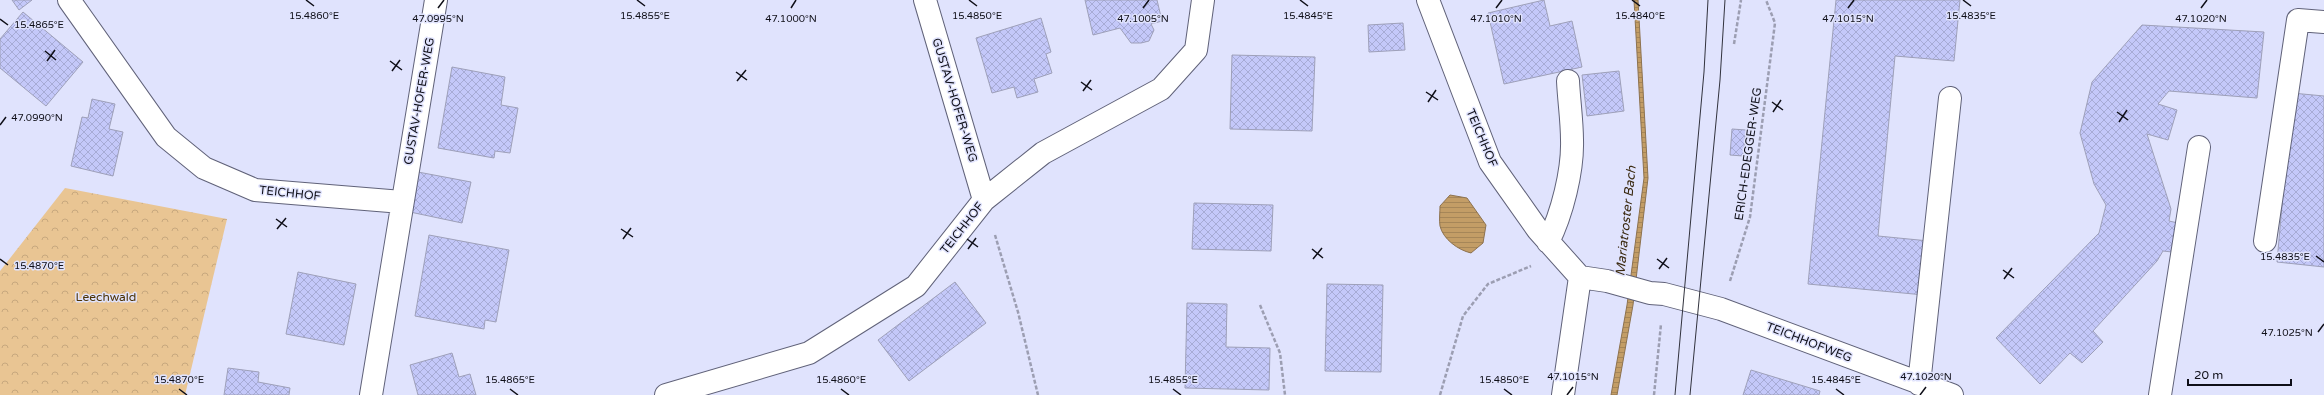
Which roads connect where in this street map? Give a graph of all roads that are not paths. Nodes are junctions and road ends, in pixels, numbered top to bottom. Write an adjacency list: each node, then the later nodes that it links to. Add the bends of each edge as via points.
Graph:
1 (69, 0): 11 (street, TEICHHOF, via 166,137 204,168 255,190)
2 (436, 0): 11 (street, GUSTAV-HOFER-WEG)
3 (925, 0): 10 (street, GUSTAV-HOFER-WEG)
4 (1203, 0): 10 (street, TEICHHOF, via 1196,50 1161,89 1043,153)
5 (1428, 0): 13 (street, TEICHHOF, via 1490,162)
6 (2324, 22): 12 (street, via 2298,20)
7 (1568, 82): 13 (street, via 1572,142 1565,196 1557,224)
8 (1950, 98): 15 (street)
9 (2198, 147): 20 (street)
10 (984, 200): 17 (street, TEICHHOF, via 916,286 809,353)
11 (402, 202): 16 (street)
12 (2265, 241)
13 (1548, 242): 14 (street, TEICHHOF)
14 (1580, 277): 15 (street, TEICHHOFWEG, via 1607,281 1721,309); 18 (street)
15 (1920, 384): 19 (street, TEICHHOFWEG)
16 (371, 395)
17 (666, 395)
18 (1563, 395)
19 (1952, 395)
20 (2160, 395)

